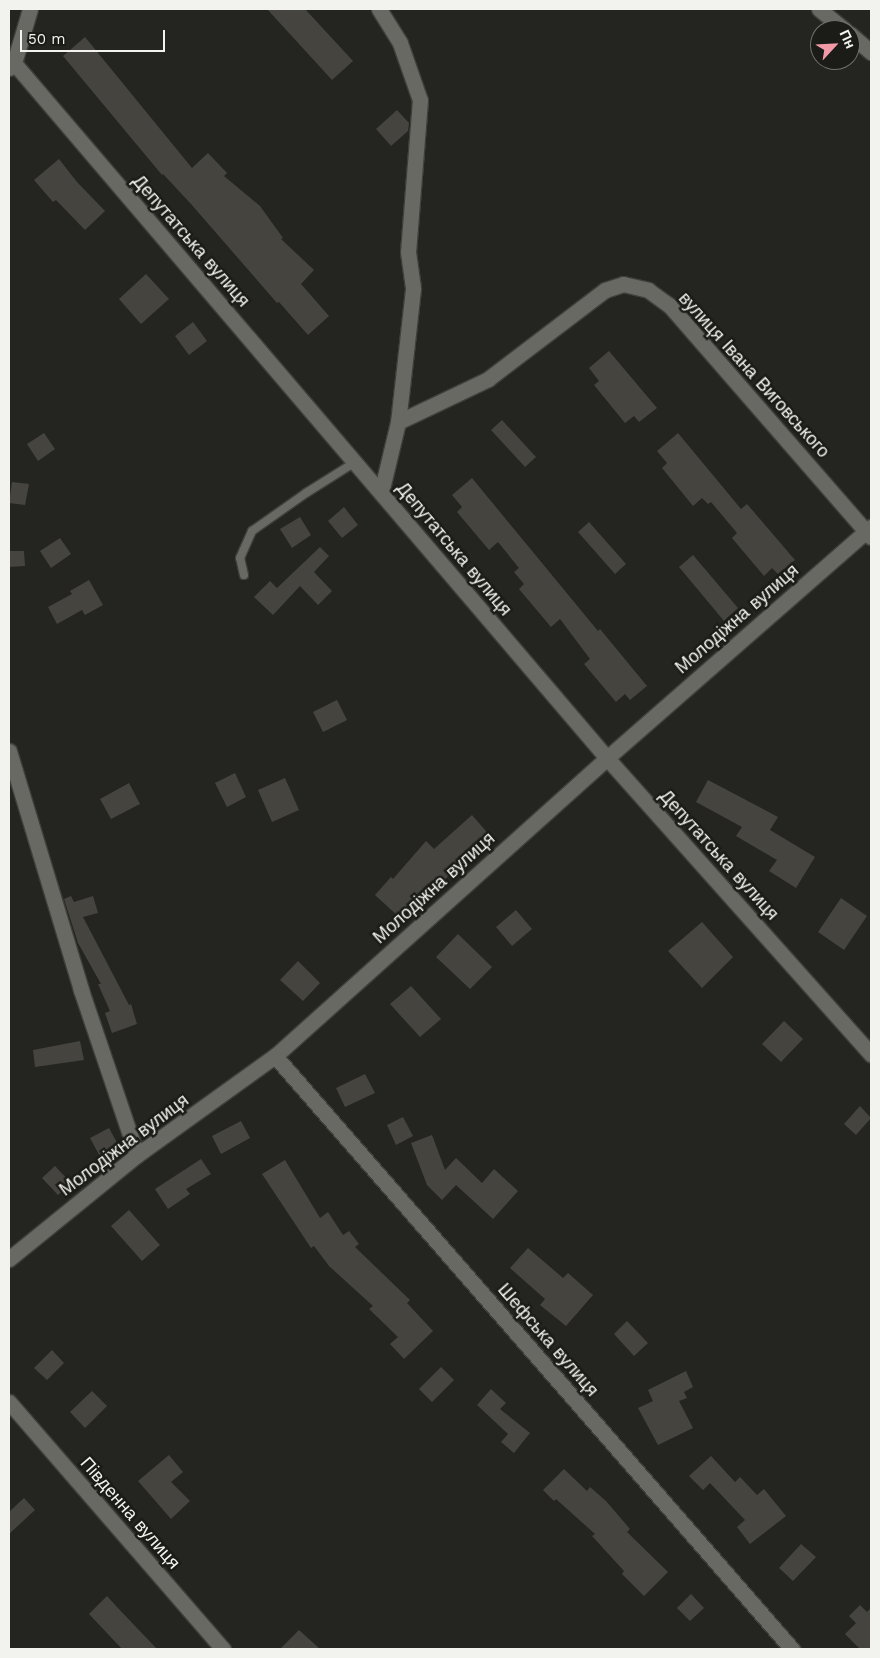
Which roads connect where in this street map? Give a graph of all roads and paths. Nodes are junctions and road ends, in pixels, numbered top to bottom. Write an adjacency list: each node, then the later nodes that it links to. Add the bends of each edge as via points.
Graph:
1 (30, 9): 7 (street)
2 (379, 9): 8 (street, via 400,43 420,100 408,252 414,289)
3 (819, 9): 4 (street)
4 (832, 20)
5 (860, 43): 6 (street)
6 (871, 52)
7 (11, 65): 9 (street, Депутатська вулиця)
8 (398, 422): 10 (street); 11 (street, вулиця Івана Виговського, via 488,379 605,290 623,284 648,290 670,306)
9 (355, 462): 10 (street, Депутатська вулиця); 12 (lane, via 252,531 240,558)
10 (382, 494): 14 (street, Депутатська вулиця)
11 (870, 532): 14 (street, Молодіжна вулиця)
12 (244, 575)
13 (9, 751): 17 (street, via 81,990)
14 (607, 758): 15 (street, Депутатська вулиця); 16 (street, Молодіжна вулиця)
15 (871, 1054)
16 (276, 1056): 17 (street, Молодіжна вулиця); 21 (street, Шефська вулиця)
17 (137, 1156): 18 (street, Молодіжна вулиця)
18 (9, 1260)
19 (9, 1402): 20 (street, Південна вулиця)
20 (223, 1649)
21 (792, 1649)

